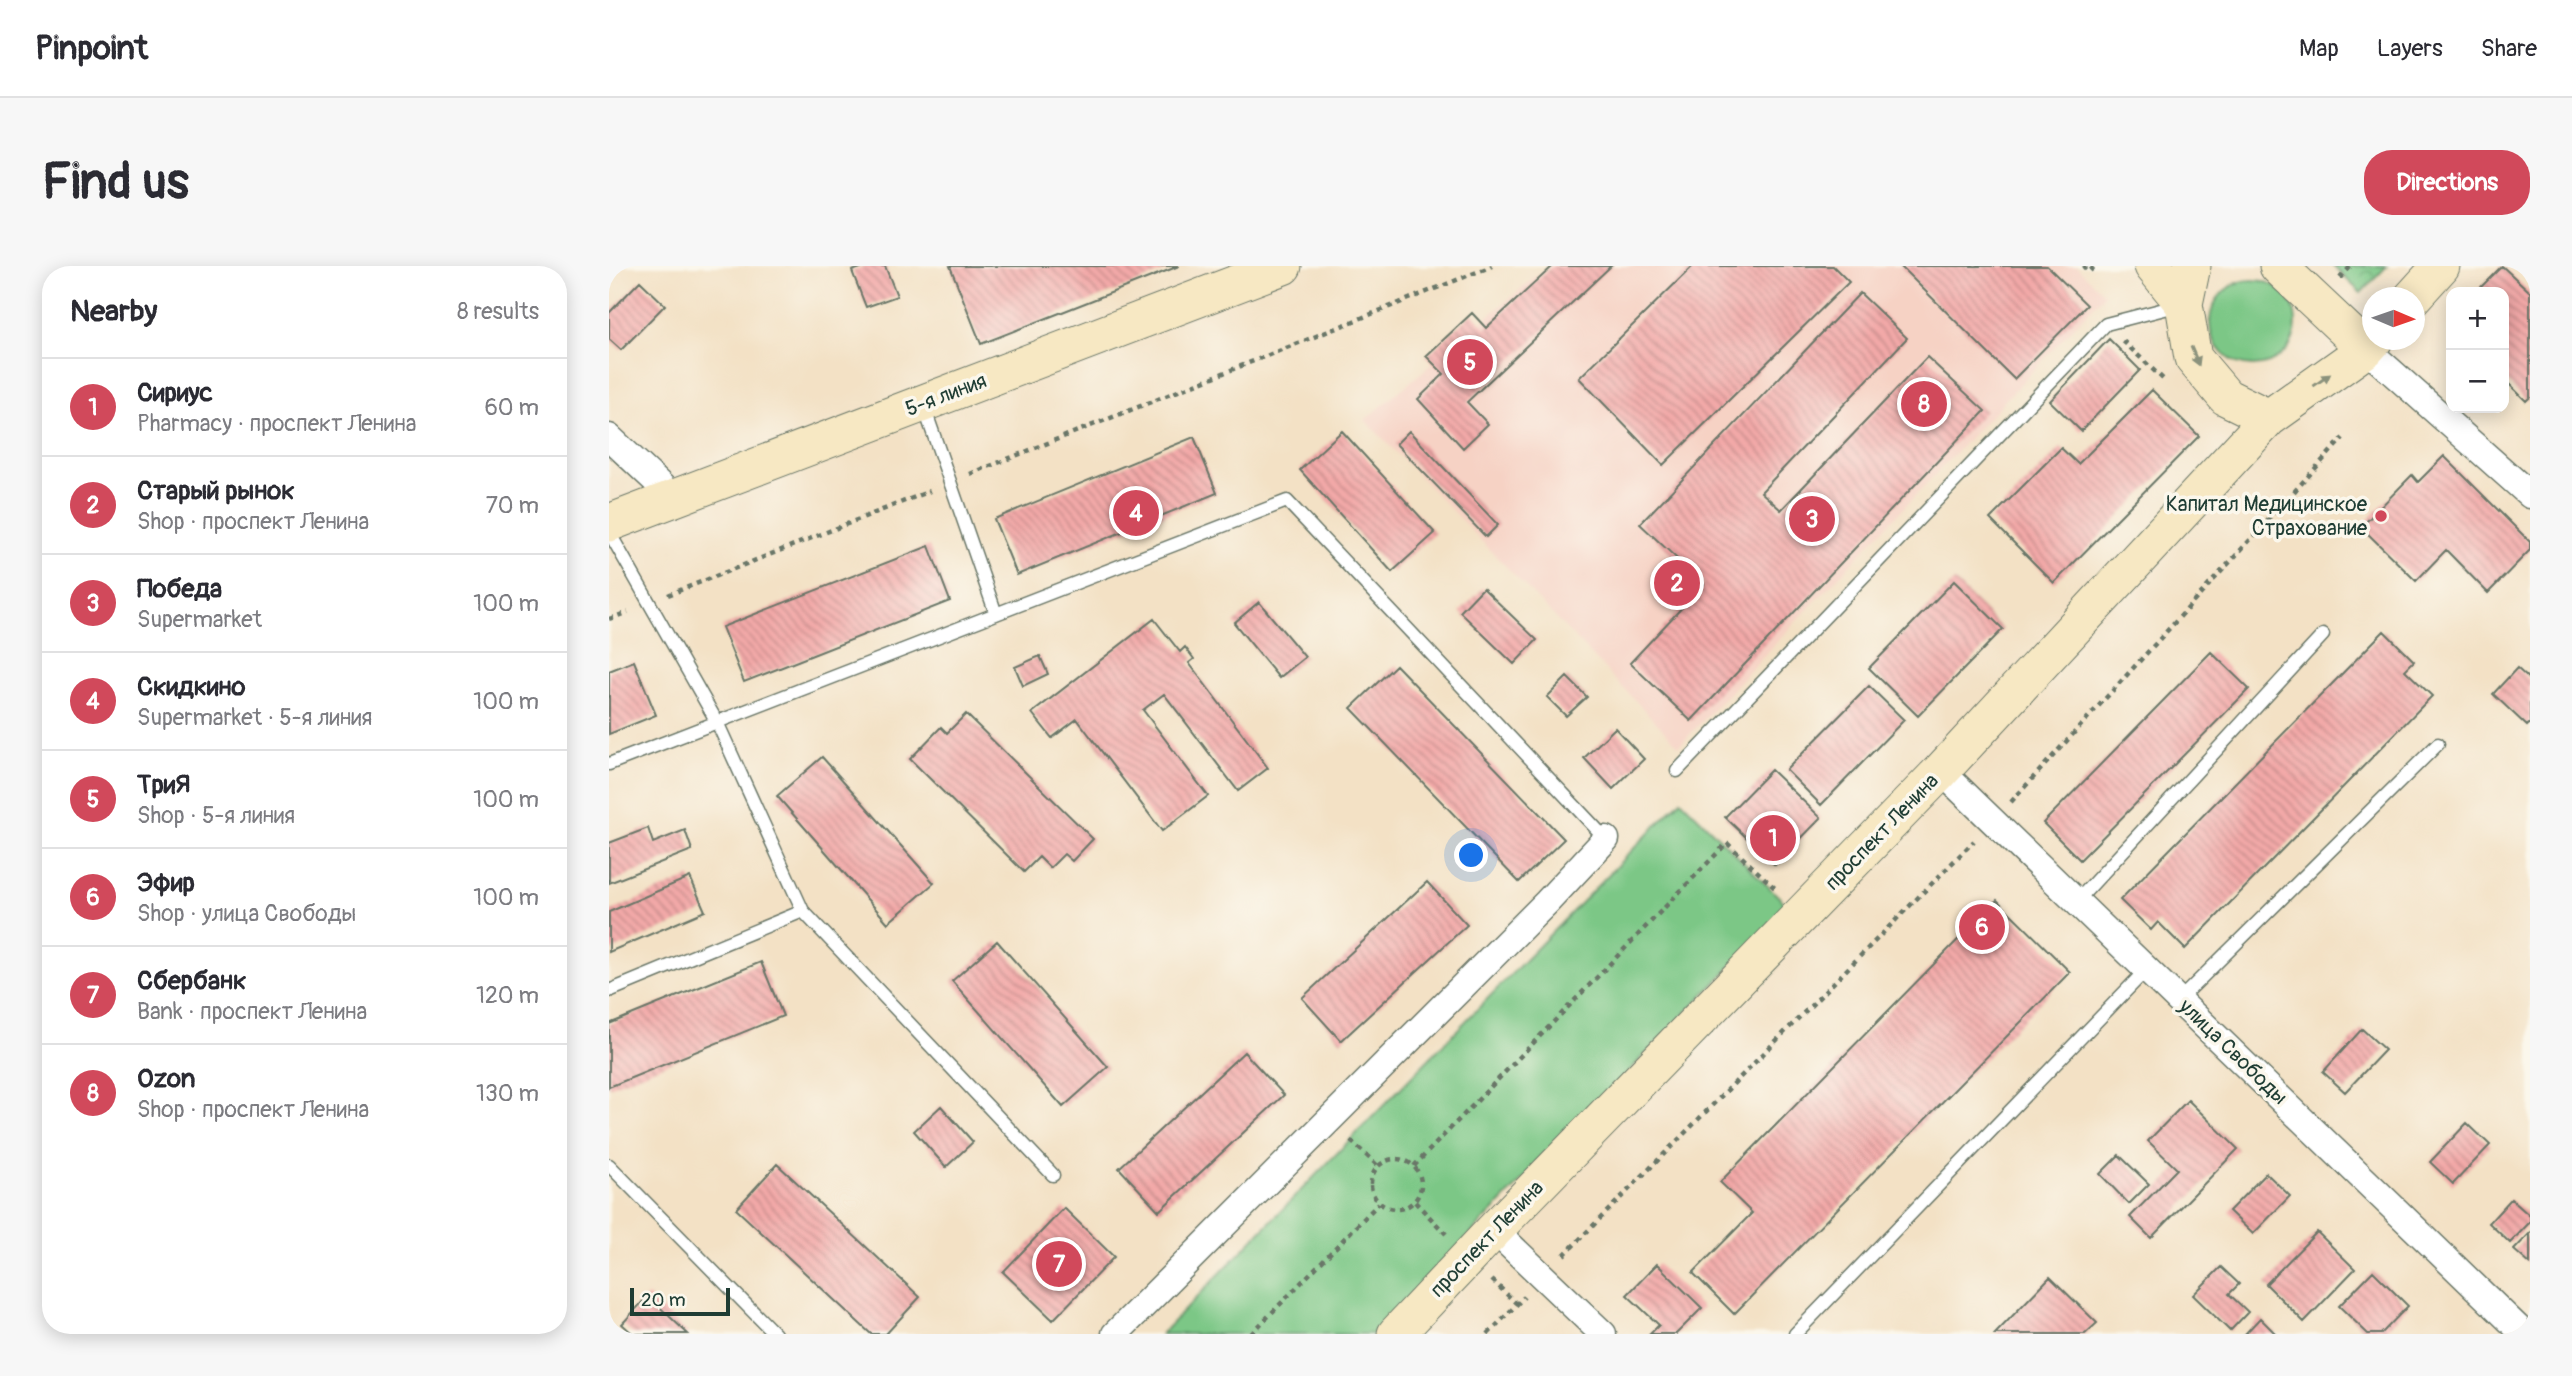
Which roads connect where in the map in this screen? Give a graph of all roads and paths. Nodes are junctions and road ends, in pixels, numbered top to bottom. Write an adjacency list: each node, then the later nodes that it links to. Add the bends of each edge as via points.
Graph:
1 (1283, 266): 16 (street, 5-я линия)
2 (1492, 266): 20 (path)
3 (2083, 266): 4 (path, via 2089,272)
4 (2095, 266)
5 (2153, 266): 10 (street)
6 (2192, 266): 10 (street)
7 (2278, 266): 12 (street)
8 (2441, 266): 9 (street)
9 (2422, 287)
10 (2184, 304): 11 (lane); 17 (street, one-way to 17, via 2193,359 2226,397)
11 (2106, 324): 15 (path); 32 (lane)
12 (2362, 337)
13 (2362, 350): 17 (street, проспект Ленина, one-way to 13)
14 (2376, 350): 21 (street)
15 (2174, 390)
16 (923, 403): 20 (lane); 22 (street, 5-я линия)
17 (2269, 418): 33 (street, проспект Ленина)
18 (609, 437): 22 (street)
19 (2343, 438): 34 (path)
20 (950, 482): 25 (path); 26 (lane)
21 (2530, 495)
22 (674, 498): 23 (street, 5-я линия)
23 (609, 523)
24 (609, 532): 25 (lane)
25 (649, 603): 27 (path); 29 (lane)
26 (996, 614): 29 (lane); 35 (lane, via 1287,501)
27 (609, 619)
28 (2323, 635): 36 (lane)
29 (717, 722): 31 (lane); 37 (lane)
30 (2438, 744): 41 (lane)
31 (609, 764)
32 (1677, 771)
33 (1941, 771): 34 (street, улица Свободы); 38 (street, проспект Ленина)
34 (1994, 821): 36 (street, улица Свободы); 49 (path)
35 (1606, 839): 42 (street)
36 (2077, 901): 39 (street, улица Свободы)
37 (803, 911): 40 (lane); 46 (lane)
38 (1802, 914): 45 (path, via 1727,843); 48 (street, проспект Ленина)
39 (2147, 969): 41 (street, улица Свободы); 56 (lane)
40 (609, 991)
41 (2179, 1000): 57 (street, улица Свободы)
42 (1329, 1121): 44 (path); 51 (street)
43 (609, 1166): 50 (lane)
44 (1378, 1166): 45 (path, via 1396,1159); 47 (path, via 1371,1185)
45 (1414, 1166): 47 (path, via 1422,1184 1415,1202 1397,1210)
46 (1053, 1175)
47 (1379, 1203): 52 (path)
48 (1494, 1230): 49 (street); 53 (street, проспект Ленина)
49 (1543, 1277): 54 (path); 55 (street)
50 (775, 1334)
51 (1115, 1334)
52 (1251, 1334)
53 (1396, 1334)
54 (1488, 1334)
55 (1602, 1334)
56 (1795, 1334)
57 (2524, 1334)

